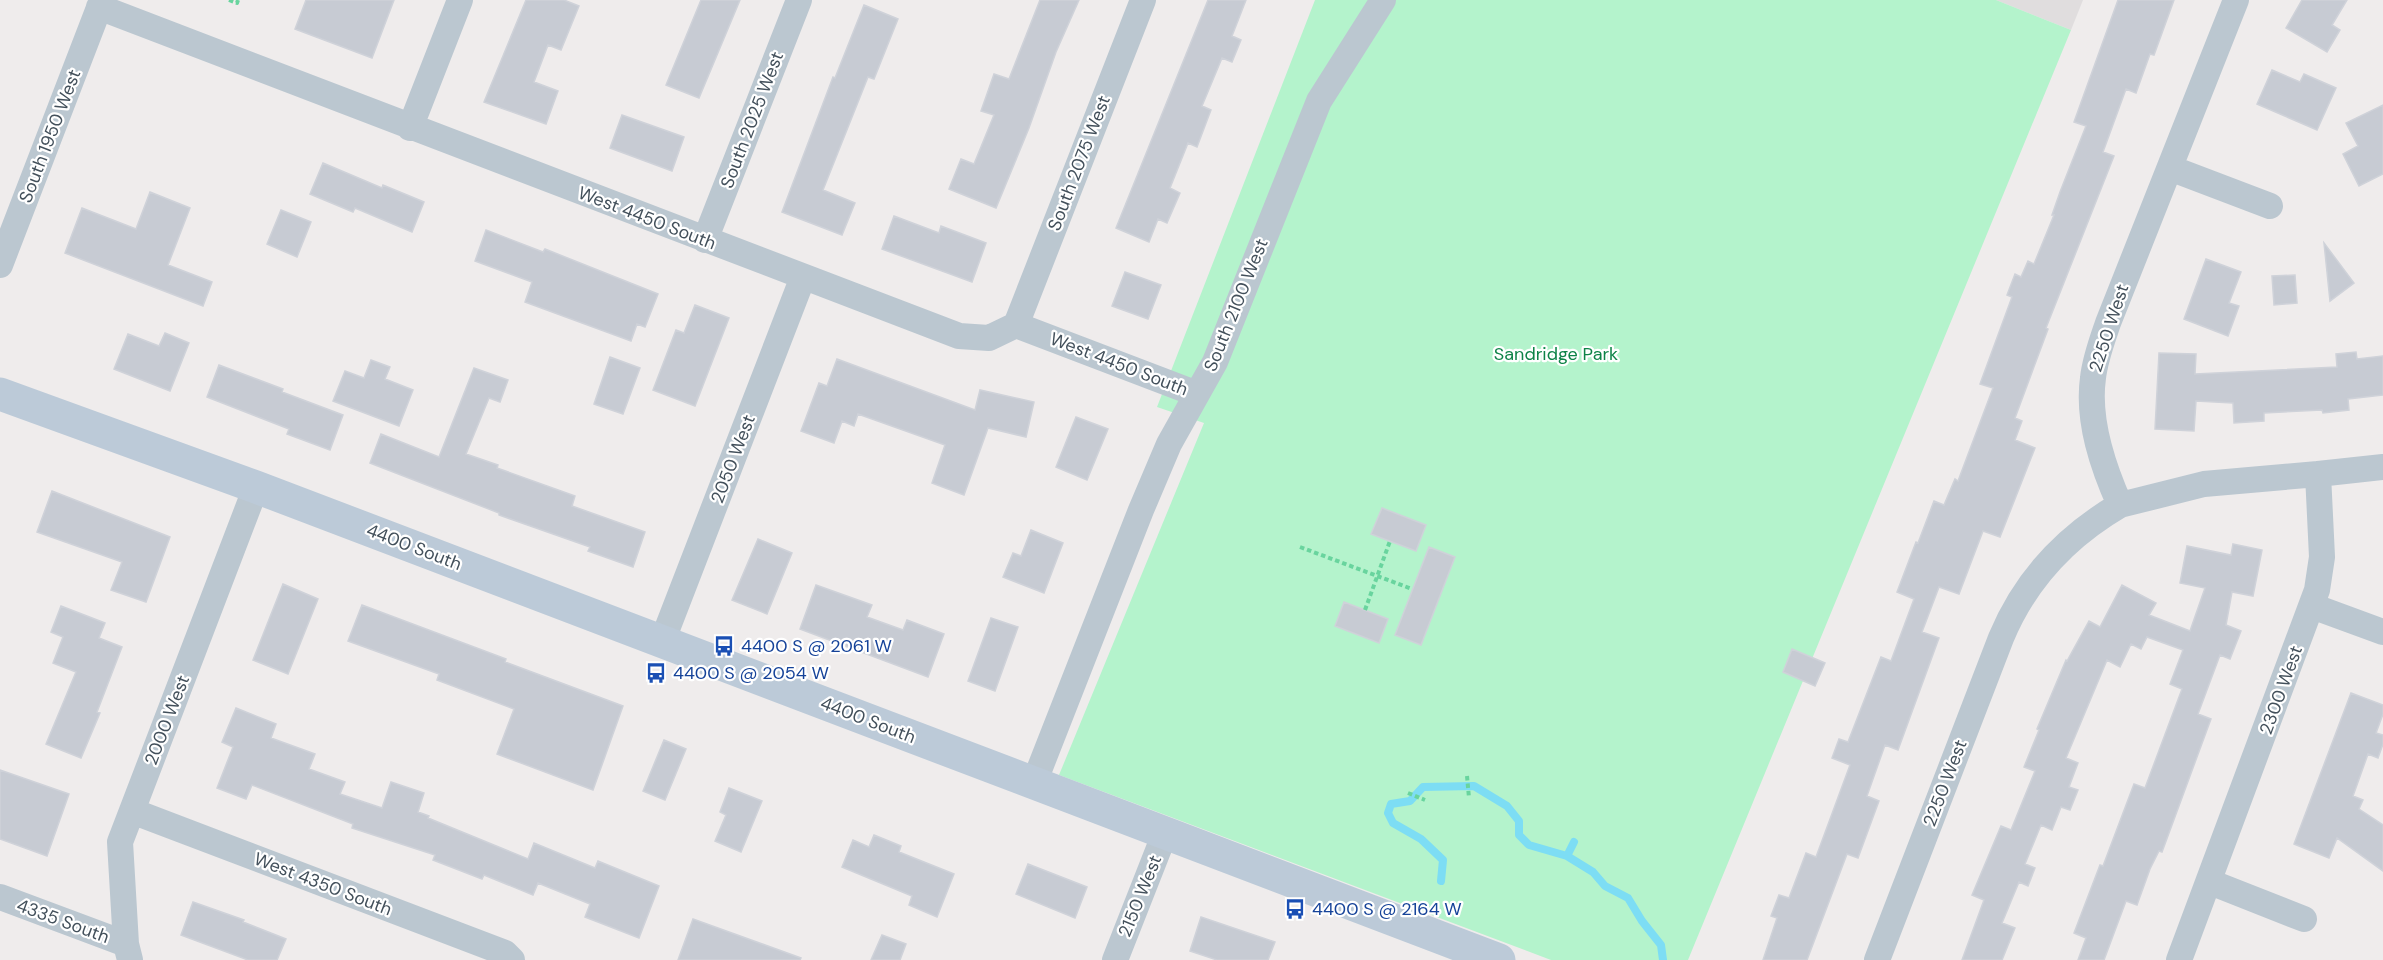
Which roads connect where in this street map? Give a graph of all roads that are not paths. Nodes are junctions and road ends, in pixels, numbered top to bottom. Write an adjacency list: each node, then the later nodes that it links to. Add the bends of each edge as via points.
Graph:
1 (460, 0): 7 (street)
2 (799, 0): 10 (street, South 2025 West)
3 (1143, 0): 13 (street, South 2075 West)
4 (1383, 0): 15 (street, South 2100 West, via 1319,101 1215,362)
5 (2236, 0): 8 (street, 2250 West)
6 (100, 4): 7 (street, West 4450 South); 11 (street, South 1950 West)
7 (410, 128): 10 (street, West 4450 South)
8 (2170, 168): 9 (street); 19 (street, 2250 West, via 2108,323 2093,376 2092,408 2098,441)
9 (2270, 206)
10 (705, 240): 12 (street, West 4450 South)
11 (0, 265)
12 (803, 277): 13 (street, West 4450 South, via 959,336 989,338); 22 (street, 2050 West)
13 (1016, 325): 15 (street, West 4450 South)
14 (0, 394): 18 (street, 4400 South)
15 (1197, 394): 23 (street, South 2100 West, via 1169,444 1141,510)
16 (2383, 467): 17 (street)
17 (2318, 474): 19 (street, via 2204,484); 20 (street, 2300 West, via 2322,556)
18 (256, 488): 22 (street, 4400 South); 24 (street, 2000 West)
19 (2120, 505): 34 (street, 2250 West, via 2066,543 2013,610)
20 (2312, 606): 21 (street); 26 (street, 2300 West)
21 (2383, 632)
22 (662, 642): 23 (street, 4400 South)
23 (1034, 783): 25 (street, 4400 South)
24 (132, 811): 29 (street, 2000 West, via 120,842); 31 (street, West 4350 South, via 504,953)
25 (1165, 833): 30 (street, 4400 South); 32 (street, 2150 West)
26 (2210, 882): 28 (street); 35 (street, 2300 West)
27 (0, 897): 29 (street, 4335 South)
28 (2304, 919)
29 (128, 952)
30 (1458, 953): 33 (street, 4400 South)
31 (513, 960)
32 (1114, 960)
33 (1499, 960)
34 (1877, 960)
35 (2180, 960)

